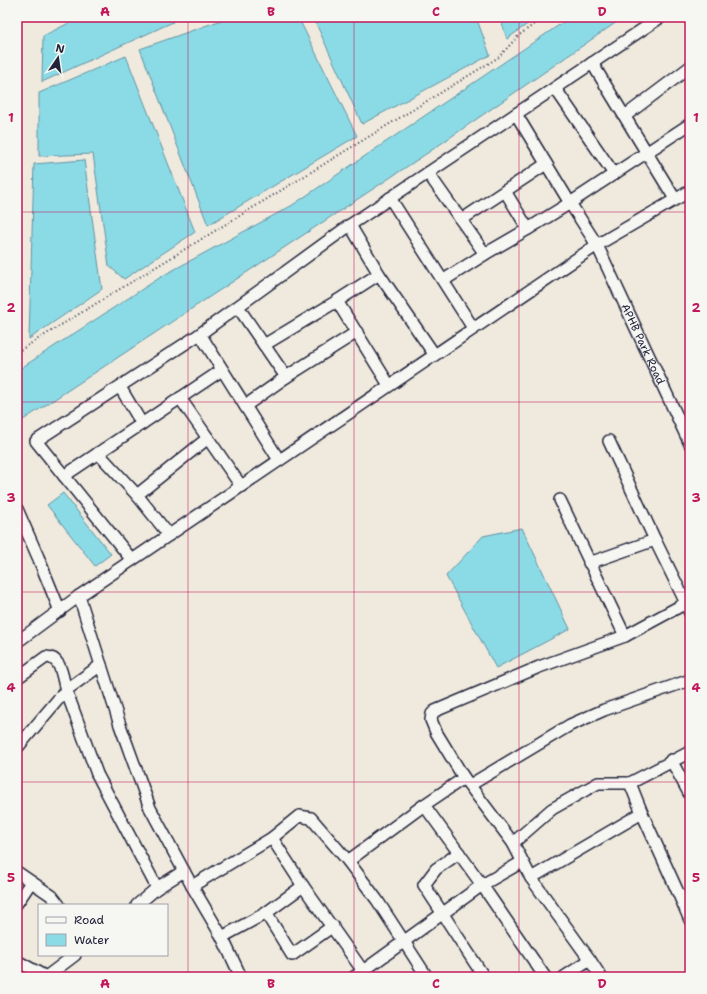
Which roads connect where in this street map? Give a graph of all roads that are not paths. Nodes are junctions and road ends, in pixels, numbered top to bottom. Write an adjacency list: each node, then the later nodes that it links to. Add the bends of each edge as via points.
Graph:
1 (661, 17): 2 (street)
2 (592, 63): 4 (street); 6 (street)
3 (690, 67): 6 (street)
4 (555, 88): 5 (street); 11 (street)
5 (516, 114): 9 (street, APHB Park Road); 10 (street)
6 (625, 116): 8 (street)
7 (690, 124): 8 (street)
8 (647, 153): 11 (street); 15 (street)
9 (546, 164): 12 (street); 16 (street, APHB Park Road)
10 (428, 172): 14 (street); 17 (street)
11 (614, 174): 16 (street)
12 (505, 191): 17 (street); 19 (street)
13 (690, 191): 15 (street)
14 (390, 198): 18 (street); 23 (street)
15 (675, 199): 20 (street)
16 (570, 203): 19 (street); 20 (street, APHB Park Road)
17 (461, 220): 21 (street)
18 (350, 225): 22 (street); 25 (street)
19 (528, 229): 21 (street)
20 (597, 245): 26 (street); 40 (street, APHB Park Road)
21 (485, 254): 23 (street)
22 (379, 274): 24 (street); 30 (street)
23 (444, 280): 26 (street)
24 (337, 301): 27 (street); 29 (street)
25 (238, 307): 28 (street); 29 (street)
26 (473, 328): 30 (street)
27 (357, 332): 32 (street); 33 (street)
28 (200, 334): 31 (street); 34 (street)
29 (264, 345): 32 (street)
30 (434, 354): 33 (street)
31 (222, 370): 35 (street); 36 (street)
32 (286, 377): 36 (street)
33 (390, 385): 42 (street)
34 (120, 387): 37 (street); 43 (street, via 36,441)
35 (180, 398): 37 (street); 38 (street)
36 (244, 406): 42 (street)
37 (142, 424): 41 (street)
38 (208, 438): 44 (street); 45 (street)
39 (609, 441): 49 (street)
40 (690, 444)
41 (98, 453): 43 (street); 45 (street)
42 (279, 460): 44 (street)
43 (64, 476): 50 (street)
44 (241, 486): 48 (street)
45 (137, 495): 48 (street)
46 (560, 500): 51 (street)
47 (17, 509): 54 (street)
48 (169, 535): 50 (street)
49 (655, 540): 51 (street); 53 (street)
50 (132, 560): 52 (street)
51 (590, 563): 56 (street)
52 (74, 600): 54 (street); 58 (street)
53 (689, 606): 56 (street)
54 (60, 611): 57 (street)
55 (17, 628): 57 (street)
56 (625, 636): 65 (street, via 540,667 435,711 431,720 436,732)
57 (20, 640)
58 (101, 665): 61 (street); 76 (street)
59 (17, 678): 61 (street, via 46,657 51,657 58,662)
60 (690, 680): 65 (street, via 604,710 570,725)
61 (66, 690): 62 (street); 82 (street, via 97,774)
62 (17, 748)
63 (690, 752): 64 (street)
64 (671, 760): 66 (street); 67 (street)
65 (467, 782): 68 (street); 71 (street)
66 (630, 783): 69 (street); 71 (street, via 598,783 552,809)
67 (690, 795)
68 (424, 805): 72 (street); 73 (street)
69 (642, 814): 77 (street); 83 (street)
70 (272, 838): 73 (street, via 300,816 305,816 311,818); 80 (street); 81 (street)
71 (513, 843): 74 (street)
72 (459, 853): 79 (street); 88 (street, via 436,869 424,885)
73 (348, 862): 92 (street, via 377,900)
74 (522, 862): 77 (street); 79 (street)
75 (17, 872): 78 (street)
76 (176, 876): 80 (street); 82 (street)
77 (531, 878): 94 (street)
78 (31, 882): 84 (street); 85 (street)
79 (482, 885): 88 (street); 101 (street)
80 (192, 886): 91 (street)
81 (303, 886): 87 (street); 90 (street)
82 (158, 888): 86 (street)
83 (685, 896): 89 (street)
84 (17, 903)
85 (59, 904)
86 (138, 904)
87 (266, 913): 90 (street, via 292,955); 91 (street)
88 (441, 913): 92 (street); 100 (street)
89 (690, 920)
90 (333, 926): 96 (street)
91 (222, 937): 98 (street)
92 (403, 941): 96 (street); 99 (street)
93 (75, 956): 97 (street)
94 (590, 960): 102 (street); 103 (street)
95 (17, 961): 97 (street)
96 (362, 975)
97 (46, 977)
98 (241, 977)
99 (427, 977)
100 (484, 977)
101 (545, 977)
102 (564, 977)
103 (600, 977)

